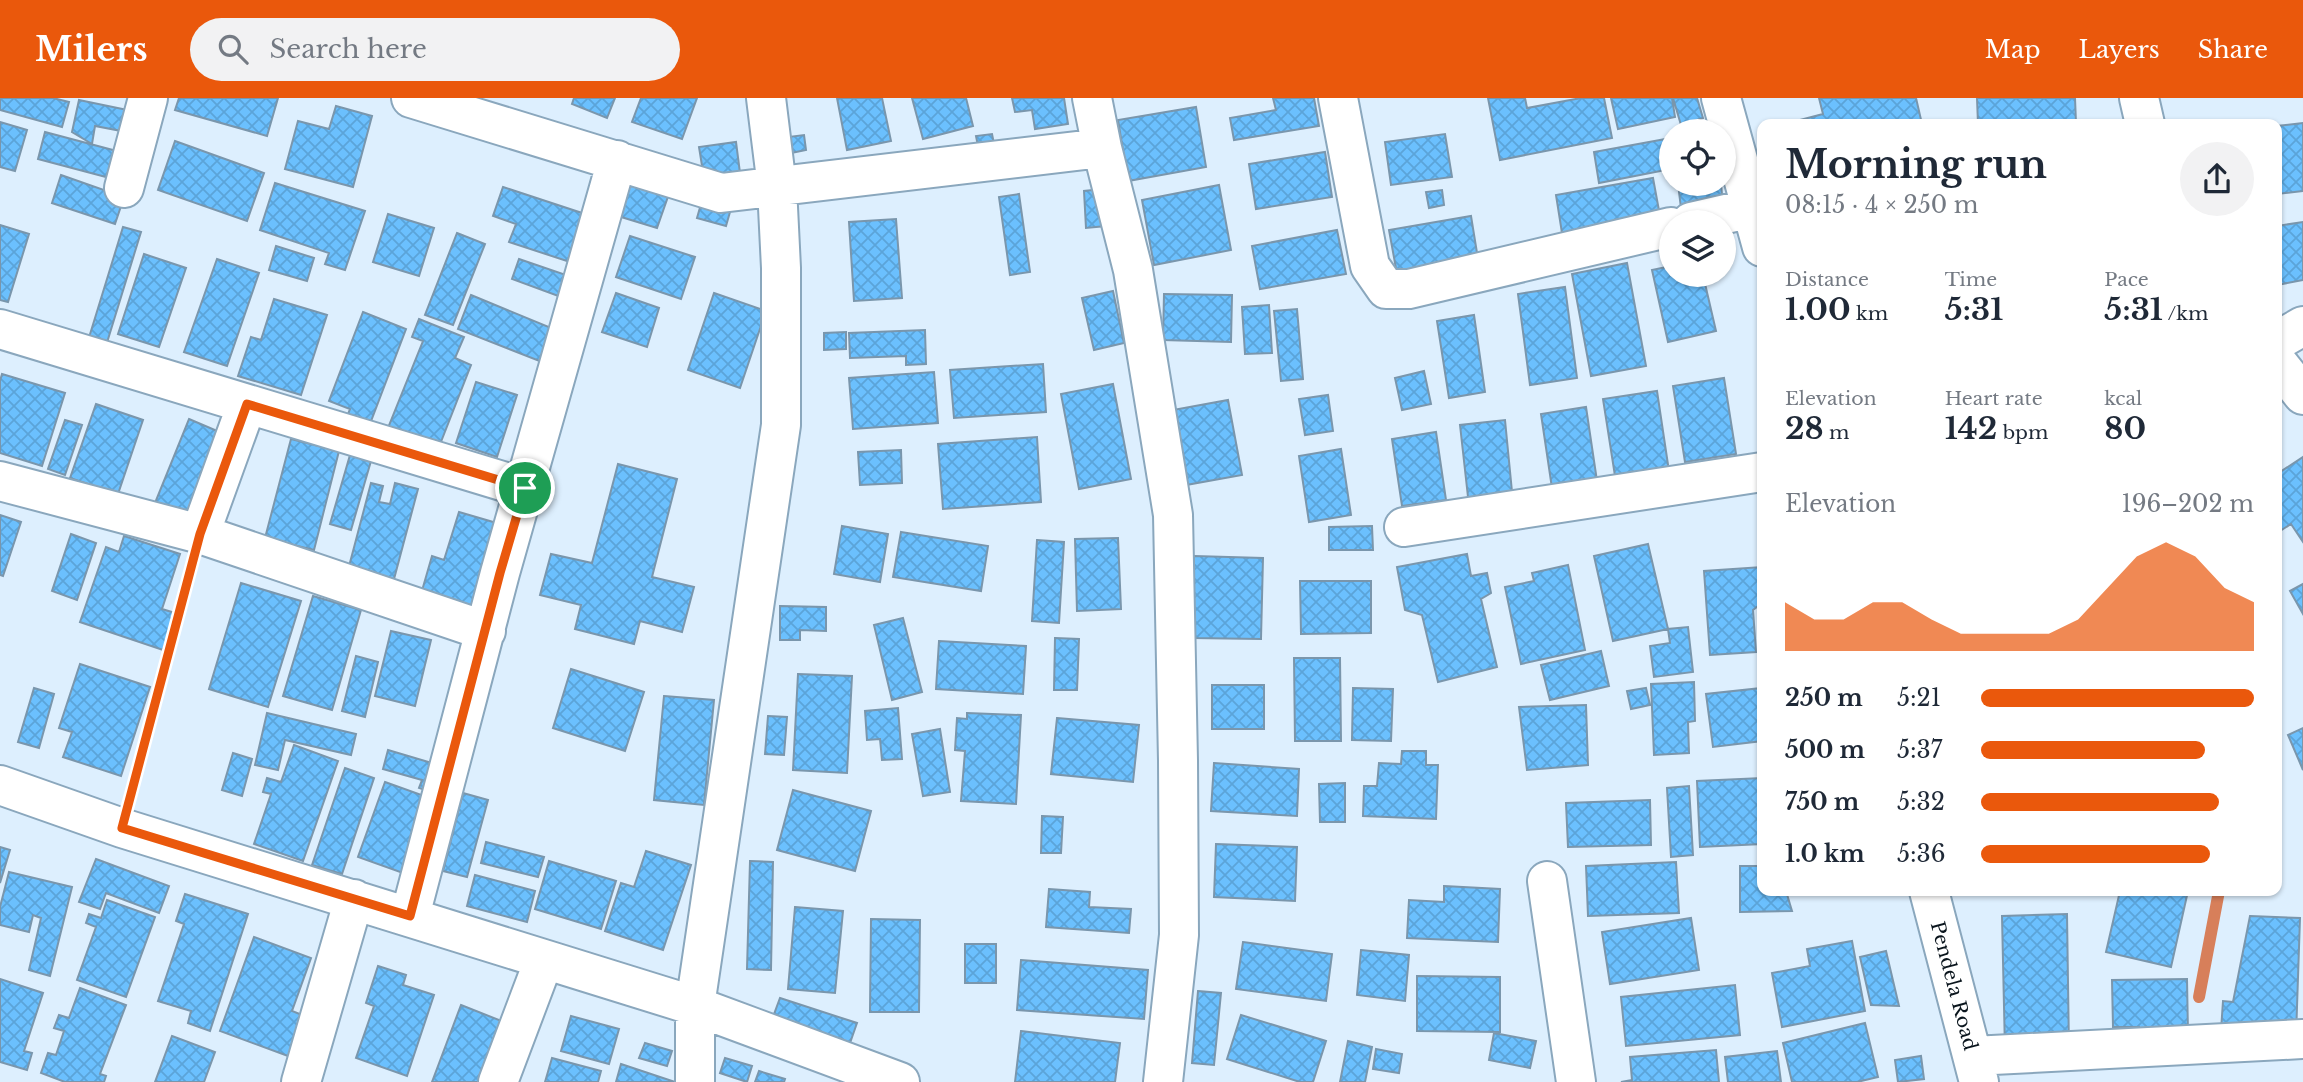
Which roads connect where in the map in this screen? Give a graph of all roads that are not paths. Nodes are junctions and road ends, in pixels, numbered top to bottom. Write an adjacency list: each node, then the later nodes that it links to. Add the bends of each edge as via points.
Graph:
1 (148, 98): 12 (street)
2 (411, 98): 10 (street)
3 (766, 98): 11 (street)
4 (1092, 98): 9 (street)
5 (1338, 98): 16 (street, via 1370,266 1386,289 1409,289)
6 (1721, 98): 13 (street)
7 (2139, 98): 8 (street)
8 (2144, 119)
9 (1102, 148): 11 (street); 42 (street, via 1133,270 1173,515 1179,935)
10 (617, 160): 11 (street, via 721,192); 25 (street)
11 (777, 187): 35 (street, via 781,425)
12 (124, 188)
13 (1752, 208): 14 (street); 15 (street)
14 (1736, 212)
15 (1757, 228)
16 (1659, 230)
17 (2303, 326): 19 (street)
18 (0, 329): 22 (street)
19 (2282, 338)
20 (2282, 368): 21 (street)
21 (2303, 395)
22 (247, 404): 25 (street); 27 (street)
23 (1757, 473): 26 (street)
24 (0, 481): 27 (street)
25 (525, 488): 28 (street)
26 (1404, 527)
27 (200, 534): 28 (street)
28 (486, 631): 33 (street)
29 (0, 785): 32 (street, via 122,828)
30 (1547, 881): 43 (street)
31 (1930, 896): 37 (street, Pendela Road)
32 (354, 899): 33 (street); 39 (street)
33 (410, 916): 34 (street)
34 (544, 960): 35 (street); 40 (street)
35 (695, 1006): 38 (street); 41 (street)
36 (2303, 1039): 37 (street)
37 (1976, 1069)
38 (884, 1080)
39 (301, 1082)
40 (498, 1082)
41 (695, 1082)
42 (1163, 1082)
43 (1576, 1082)

